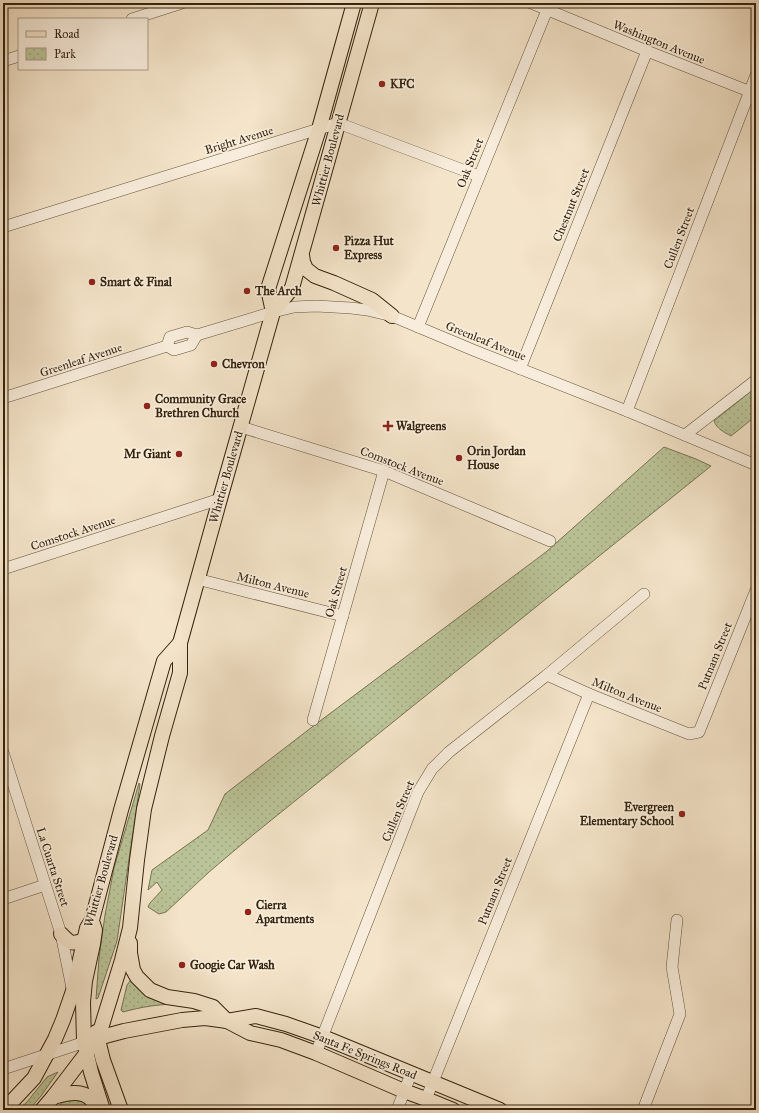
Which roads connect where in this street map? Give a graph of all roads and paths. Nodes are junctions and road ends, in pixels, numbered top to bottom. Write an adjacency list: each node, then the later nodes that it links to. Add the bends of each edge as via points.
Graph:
1 (182, 3): 6 (street)
2 (354, 3): 13 (main road, Whittier Boulevard)
3 (372, 3): 12 (main road, Whittier Boulevard)
4 (531, 3): 5 (street, Washington Avenue)
5 (547, 10): 7 (street, Washington Avenue); 14 (street, Oak Street)
6 (135, 18)
7 (647, 51): 11 (street, Washington Avenue); 20 (street, Chestnut Street)
8 (18, 56): 9 (street)
9 (3, 61)
10 (756, 75): 11 (street, Cullen Street)
11 (753, 93): 23 (street, Cullen Street)
12 (338, 123): 13 (street, Bright Avenue); 14 (street); 16 (main road, Whittier Boulevard)
13 (318, 129): 15 (street, Bright Avenue); 17 (main road, Whittier Boulevard, via 268,289)
14 (479, 176): 19 (street, Oak Street)
15 (3, 227)
16 (302, 255): 17 (main road, Whittier Boulevard, via 292,288); 18 (main road, via 306,269 316,276 372,300)
17 (273, 312): 18 (street, Greenleaf Avenue, via 294,307 316,306 362,310); 22 (street, Greenleaf Avenue, via 197,336 191,345 180,349 174,350 167,346); 24 (main road, Whittier Boulevard)
18 (392, 316): 19 (street, Greenleaf Avenue)
19 (418, 327): 20 (street, Greenleaf Avenue)
20 (520, 369): 23 (street, Greenleaf Avenue)
21 (756, 380): 25 (street)
22 (3, 398)
23 (627, 411): 25 (street, Greenleaf Avenue)
24 (241, 427): 27 (street, Comstock Avenue); 28 (main road, Whittier Boulevard)
25 (685, 435): 26 (street, Greenleaf Avenue)
26 (756, 465)
27 (384, 471): 29 (street, Comstock Avenue); 34 (street, Oak Street)
28 (220, 499): 30 (street, Comstock Avenue); 31 (main road, Whittier Boulevard)
29 (550, 541)
30 (3, 569)
31 (197, 579): 34 (street, Milton Avenue); 35 (main road, Whittier Boulevard)
32 (756, 590): 39 (street, Putnam Street)
33 (644, 594): 36 (street, Cullen Street)
34 (343, 616): 38 (street, Oak Street)
35 (180, 643): 44 (main road, Whittier Boulevard, via 180,673 144,809); 46 (main road, Whittier Boulevard, via 164,661 92,920 87,928)
36 (547, 675): 37 (street, Milton Avenue); 49 (street, Cullen Street, via 432,768 418,792)
37 (589, 694): 39 (street, Milton Avenue, via 689,734); 55 (street, Putnam Street)
38 (313, 720)
39 (699, 732)
40 (3, 752): 41 (street, La Cuarta Street)
41 (45, 885): 42 (street); 45 (street, La Cuarta Street)
42 (3, 898)
43 (677, 920): 67 (street, via 672,967 680,1014)
44 (130, 928): 48 (main road, via 133,970 150,990 167,997 213,1007); 50 (main road, Whittier Boulevard, via 122,960)
45 (61, 934): 46 (main road, via 72,943); 47 (street, La Cuarta Street)
46 (89, 942): 47 (main road, Whittier Boulevard); 50 (main road, via 96,957)
47 (73, 991): 52 (main road, Whittier Boulevard)
48 (227, 1021): 49 (main road, Santa Fe Springs Road, via 256,1016); 50 (main road, Santa Fe Springs Road, via 205,1018 182,1020 124,1031); 51 (main road, Santa Fe Springs Road, via 250,1033 281,1040)
49 (323, 1037): 51 (street, Cullen Street); 54 (main road, Santa Fe Springs Road)
50 (89, 1045): 52 (street); 57 (main road, Whittier Boulevard); 62 (main road, via 91,1072); 63 (main road, via 104,1060)
51 (316, 1053): 56 (main road, Santa Fe Springs Road)
52 (47, 1055): 53 (street); 59 (main road, Whittier Boulevard, via 34,1078)
53 (3, 1069)
54 (411, 1074): 55 (main road, Santa Fe Springs Road); 56 (street)
55 (432, 1082): 58 (street, Putnam Street); 66 (main road, Santa Fe Springs Road)
56 (404, 1091): 58 (main road, Santa Fe Springs Road); 64 (street)
57 (53, 1097): 60 (main road, Whittier Boulevard); 61 (main road, via 81,1093 91,1098)
58 (426, 1099): 65 (main road, Santa Fe Springs Road)
59 (4, 1110)
60 (42, 1110)
61 (99, 1110)
62 (103, 1110)
63 (121, 1110)
64 (397, 1110)
65 (454, 1110)
66 (500, 1110)
67 (643, 1110)

